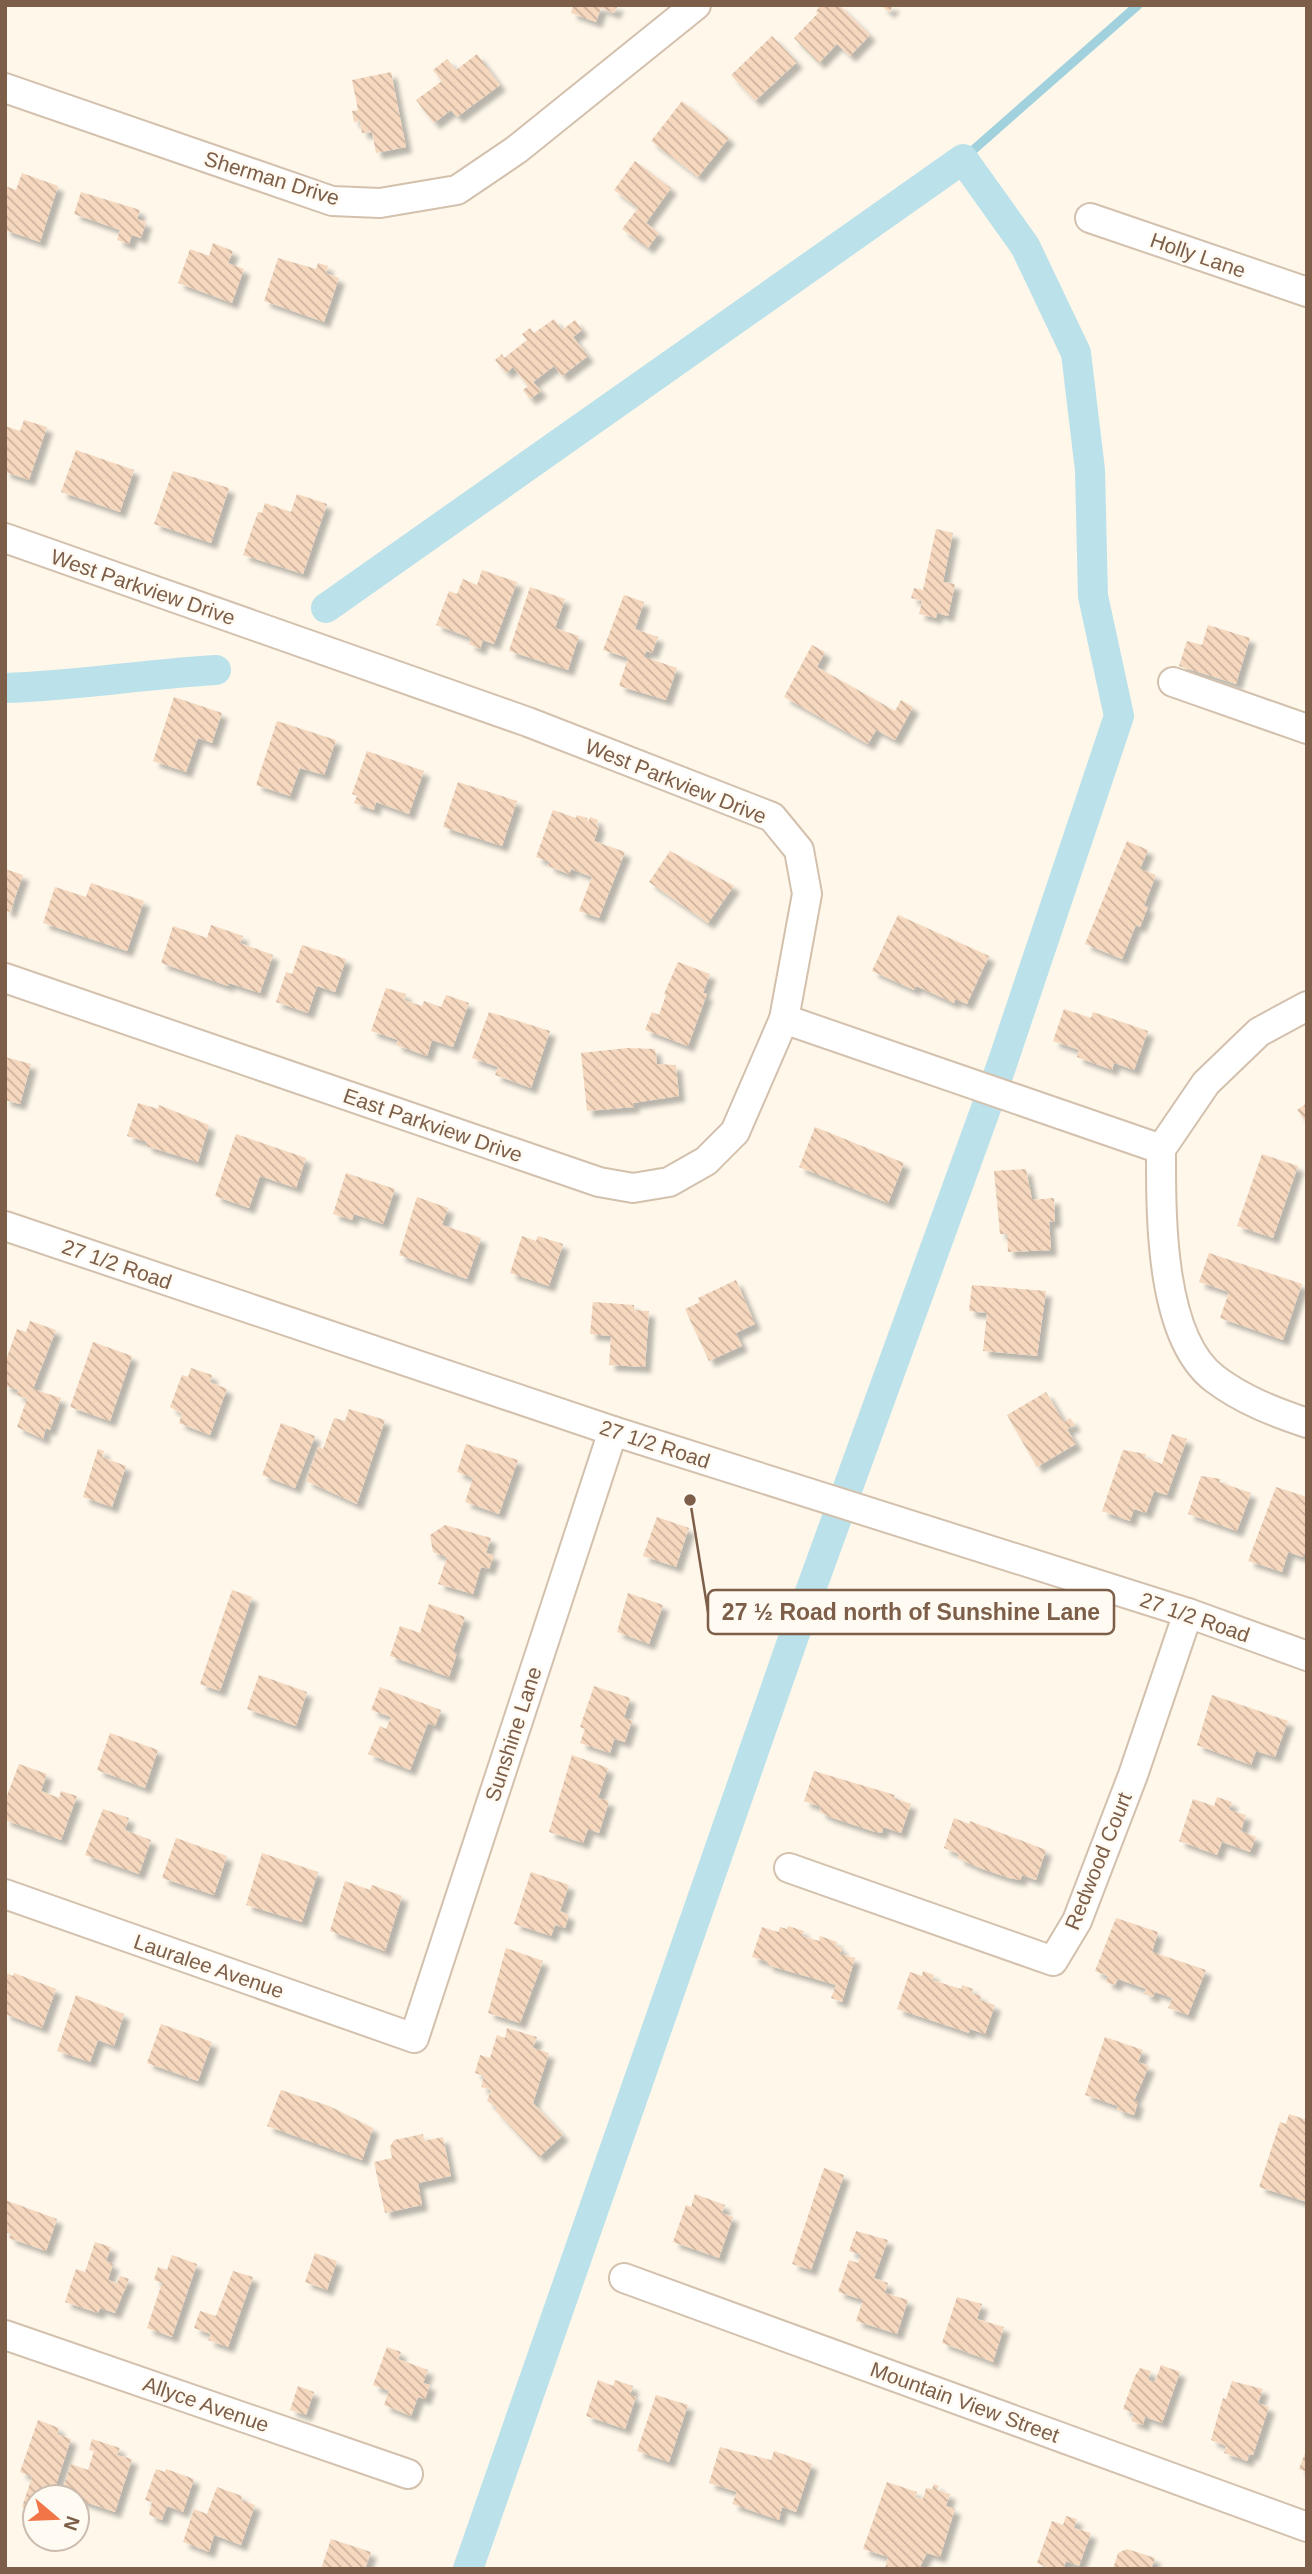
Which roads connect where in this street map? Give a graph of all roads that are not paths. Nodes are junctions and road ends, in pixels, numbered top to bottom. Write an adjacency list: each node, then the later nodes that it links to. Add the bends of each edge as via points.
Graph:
1 (696, 5): 2 (street, Sherman Drive, via 516,150 457,190 380,203 332,201)
2 (5, 89)
3 (1090, 218): 4 (street, Holly Lane)
4 (1307, 292)
5 (5, 538): 10 (street, West Parkview Drive, via 528,722 772,817 799,850 807,894)
6 (1173, 682): 7 (street)
7 (1307, 729)
8 (5, 978): 10 (street, East Parkview Drive, via 599,1182 633,1188 669,1182 706,1161 735,1132)
9 (1307, 1006): 11 (street, via 1259,1032 1223,1066)
10 (785, 1019): 11 (street)
11 (1161, 1149): 13 (street, via 1161,1211 1172,1304 1186,1342 1213,1378 1262,1408)
12 (5, 1226): 14 (street, 27 1/2 Road)
13 (1307, 1423)
14 (613, 1431): 15 (street, 27 1/2 Road); 19 (street, Sunshine Lane)
15 (1188, 1613): 16 (street, 27 1/2 Road); 17 (street, Redwood Court, via 1077,1921 1053,1961)
16 (1307, 1656)
17 (789, 1868)
18 (5, 1894): 19 (street, Lauralee Avenue)
19 (414, 2038)
20 (624, 2278): 23 (street, Mountain View Street)
21 (5, 2335): 22 (street, Allyce Avenue)
22 (408, 2474)
23 (1307, 2526)

